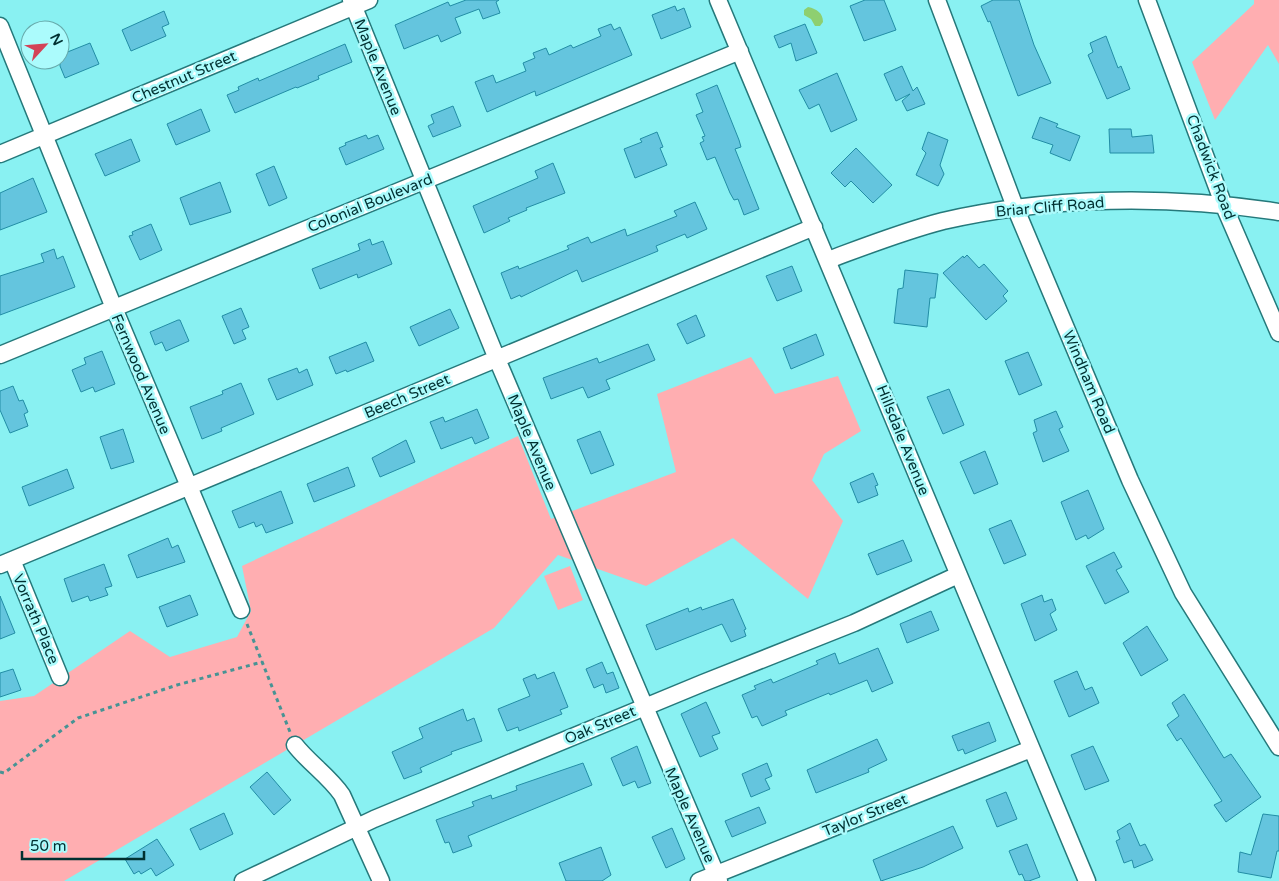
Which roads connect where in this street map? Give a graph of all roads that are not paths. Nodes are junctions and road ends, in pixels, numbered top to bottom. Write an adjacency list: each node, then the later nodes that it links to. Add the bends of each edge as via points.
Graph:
1 (369, 0): 5 (street, Chestnut Street)
2 (718, 0): 7 (street, Hillsdale Avenue)
3 (937, 0): 12 (street, Windham Road)
4 (1147, 0): 11 (street, Chadwick Road)
5 (352, 3): 8 (street, Chestnut Street); 10 (street, Maple Avenue)
6 (0, 26): 8 (street, Fernwood Avenue)
7 (740, 51): 10 (street, Colonial Boulevard); 14 (street, Hillsdale Avenue)
8 (43, 136): 9 (street, Chestnut Street); 16 (street, Fernwood Avenue)
9 (0, 154)
10 (424, 180): 16 (street, Colonial Boulevard); 19 (street, Maple Avenue)
11 (1224, 206): 12 (street, Briar Cliff Road, via 1143,201); 13 (street, Briar Cliff Road); 17 (street, Chadwick Road)
12 (1016, 207): 15 (street, Briar Cliff Road, via 942,222); 27 (street, Windham Road, via 1130,480 1183,593)
13 (1279, 212)
14 (814, 227): 15 (street, Hillsdale Avenue); 19 (street, Beech Street)
15 (828, 260): 22 (street, Hillsdale Avenue)
16 (114, 308): 18 (street, Colonial Boulevard); 20 (street, Fernwood Avenue)
17 (1279, 333)
18 (0, 355)
19 (497, 359): 20 (street, Beech Street); 25 (street, Maple Avenue)
20 (188, 487): 21 (street, Beech Street); 23 (street, Fernwood Avenue)
21 (6, 563): 24 (street, Vorrath Place)
22 (958, 575): 25 (street, Oak Street, via 854,623); 28 (street, Hillsdale Avenue)
23 (241, 610)
24 (60, 676)
25 (643, 707): 29 (street, Oak Street); 30 (street, Maple Avenue)
26 (295, 745): 29 (street, via 335,784)
27 (1279, 747)
28 (1031, 748): 30 (street, Taylor Street); 34 (street, Hillsdale Avenue)
29 (356, 827): 31 (street, Oak Street); 32 (street)
30 (717, 878): 33 (street, Taylor Street)
31 (243, 881)
32 (381, 881)
33 (699, 881)
34 (1087, 881)

